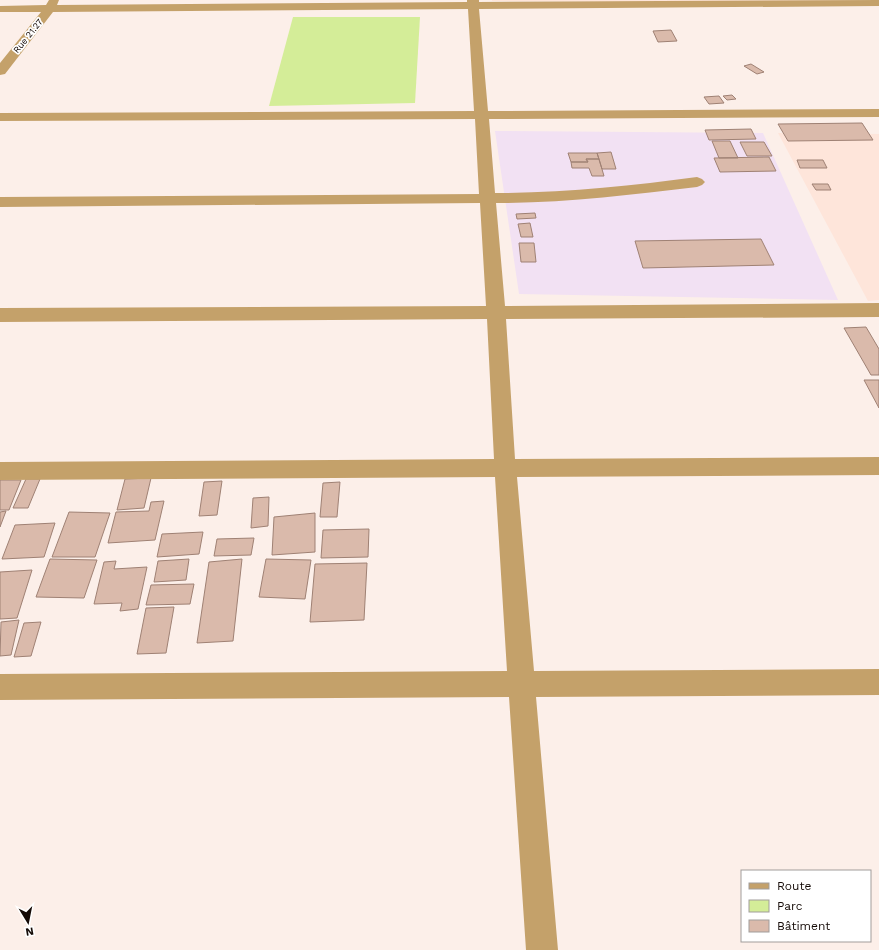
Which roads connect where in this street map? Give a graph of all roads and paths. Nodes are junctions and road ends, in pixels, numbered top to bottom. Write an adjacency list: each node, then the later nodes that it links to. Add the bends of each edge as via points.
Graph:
1 (473, 3): 2 (street); 3 (street); 7 (street)
2 (879, 3)
3 (52, 5): 4 (street); 5 (street, Rue 21.27)
4 (0, 9)
5 (0, 71)
6 (879, 113): 7 (street)
7 (482, 115): 8 (street); 10 (street)
8 (0, 117)
9 (697, 182): 10 (street, via 608,193 542,198)
10 (487, 198): 11 (street); 13 (street)
11 (0, 202)
12 (879, 310): 13 (street)
13 (496, 312): 14 (street); 16 (street)
14 (0, 316)
15 (879, 466): 16 (street)
16 (505, 468): 17 (street); 19 (street)
17 (0, 471)
18 (879, 682): 19 (street)
19 (522, 684): 20 (street); 21 (street)
20 (0, 687)
21 (542, 950)

